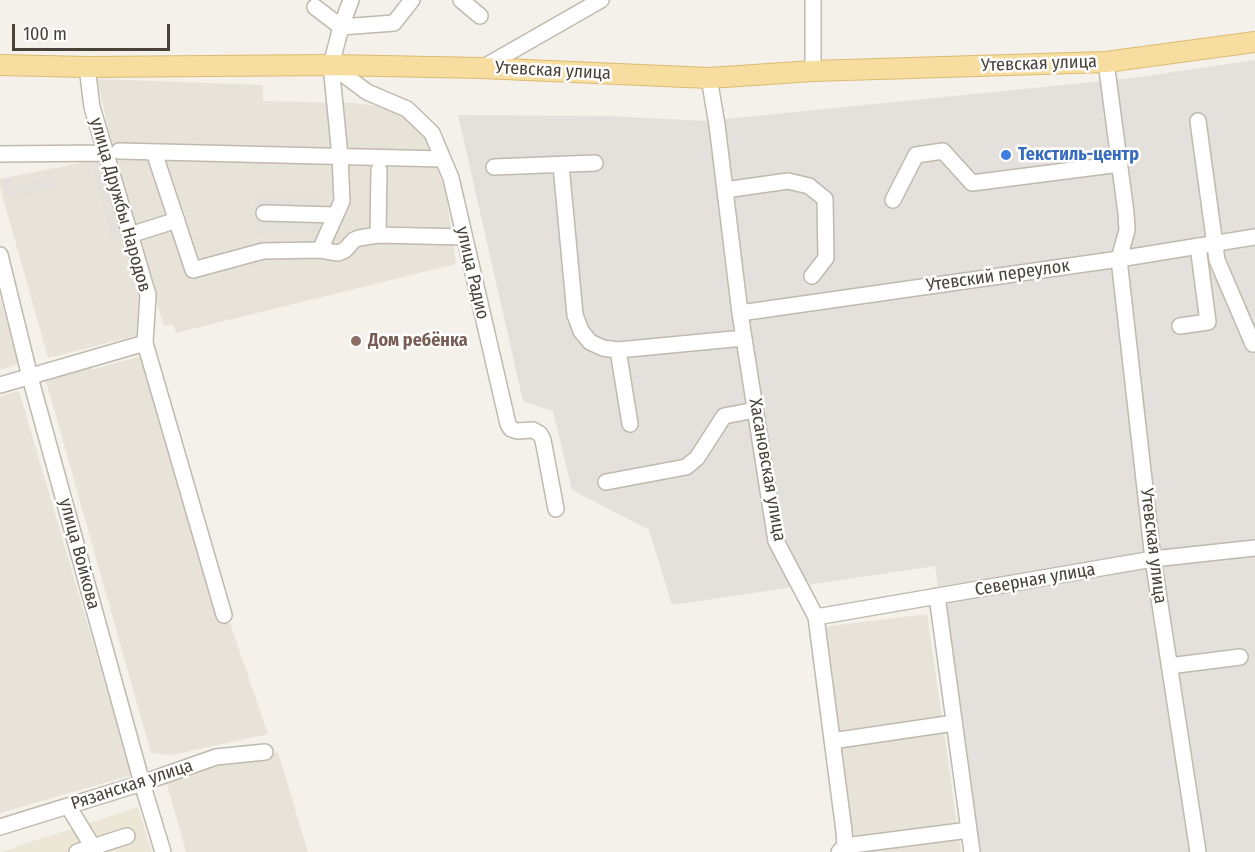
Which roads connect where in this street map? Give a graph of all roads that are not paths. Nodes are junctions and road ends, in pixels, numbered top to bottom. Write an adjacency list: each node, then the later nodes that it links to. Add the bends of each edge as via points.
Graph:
1 (351, 0): 8 (street)
2 (412, 0): 8 (street, via 393,23)
3 (460, 0): 7 (street)
4 (601, 0): 14 (street)
5 (813, 0): 15 (street)
6 (315, 7): 8 (street)
7 (480, 16)
8 (340, 27): 12 (street)
9 (1255, 42): 10 (main road, Утевская улица)
10 (1106, 62): 15 (main road, Утевская улица); 24 (street, Утевская улица)
11 (0, 65): 13 (main road, Утевская улица)
12 (331, 65): 13 (main road, Утевская улица); 14 (main road, Утевская улица); 21 (street); 22 (street, улица Радио, via 367,92 407,109 432,133)
13 (87, 67): 18 (street, улица Дружбы Народов, via 90,100)
14 (482, 68): 16 (main road, Утевская улица)
15 (813, 71): 16 (main road, Утевская улица)
16 (709, 78): 28 (street, Хасановская улица)
17 (1198, 121): 37 (street)
18 (112, 152): 19 (street); 20 (street); 33 (street, улица Дружбы Народов)
19 (154, 152): 21 (street); 32 (street)
20 (0, 154)
21 (340, 156): 22 (street); 31 (street, via 342,201)
22 (443, 159): 35 (street, улица Радио)
23 (595, 163): 25 (street)
24 (1120, 164): 29 (street, via 972,183 943,151 934,152 916,155); 41 (street, Утевская улица, via 1127,230)
25 (561, 165): 26 (street); 48 (street, via 575,315 590,342)
26 (494, 167)
27 (380, 170): 34 (street)
28 (725, 190): 42 (street, via 788,182 809,186 825,199 826,258); 43 (street, Хасановская улица)
29 (893, 200)
30 (264, 213): 31 (street)
31 (336, 215): 39 (street)
32 (177, 220): 33 (street); 39 (street, via 193,270 263,251)
33 (130, 235): 46 (street, улица Дружбы Народов, via 148,295)
34 (378, 235): 35 (street); 39 (street, via 354,240 342,252)
35 (464, 237): 54 (street, улица Радио, via 508,424 517,431 533,430 540,434)
36 (1255, 237): 37 (street, Утевский переулок)
37 (1215, 243): 38 (street, Утевский переулок); 47 (street, via 1217,260)
38 (1198, 246): 41 (street, Утевский переулок); 44 (street, via 1208,322)
39 (320, 250)
40 (0, 255): 49 (street, улица Войкова)
41 (1119, 259): 43 (street, Утевский переулок); 56 (street, Утевская улица)
42 (812, 276)
43 (740, 313): 45 (street, Хасановская улица)
44 (1180, 326)
45 (744, 338): 48 (street); 51 (street, Хасановская улица)
46 (145, 343): 49 (street); 58 (street, улица Дружбы Народов)
47 (1253, 344)
48 (618, 350): 52 (street)
49 (30, 377): 50 (street); 65 (street, улица Войкова)
50 (0, 385)
51 (755, 410): 53 (street, via 724,416 697,459 686,467); 59 (street, Хасановская улица, via 776,540)
52 (630, 424)
53 (606, 482)
54 (556, 509)
55 (1255, 548): 56 (street, Северная улица)
56 (1154, 559): 57 (street, Северная улица); 61 (street, Утевская улица)
57 (937, 596): 59 (street, Северная улица); 62 (street)
58 (224, 615)
59 (816, 617): 63 (street, Хасановская улица)
60 (1240, 657): 61 (street)
61 (1169, 666): 75 (street, Утевская улица)
62 (954, 723): 63 (street); 68 (street)
63 (832, 741): 70 (street, Хасановская улица)
64 (265, 752): 65 (street, Рязанская улица, via 216,757)
65 (142, 783): 66 (street, Рязанская улица); 73 (street, улица Войкова)
66 (68, 806): 67 (street, Рязанская улица); 71 (street)
67 (0, 826)
68 (969, 830): 70 (street); 74 (street)
69 (127, 836): 71 (street)
70 (842, 849)
71 (94, 850): 72 (street)
72 (77, 852)
73 (163, 852)
74 (972, 852)
75 (1198, 852)

